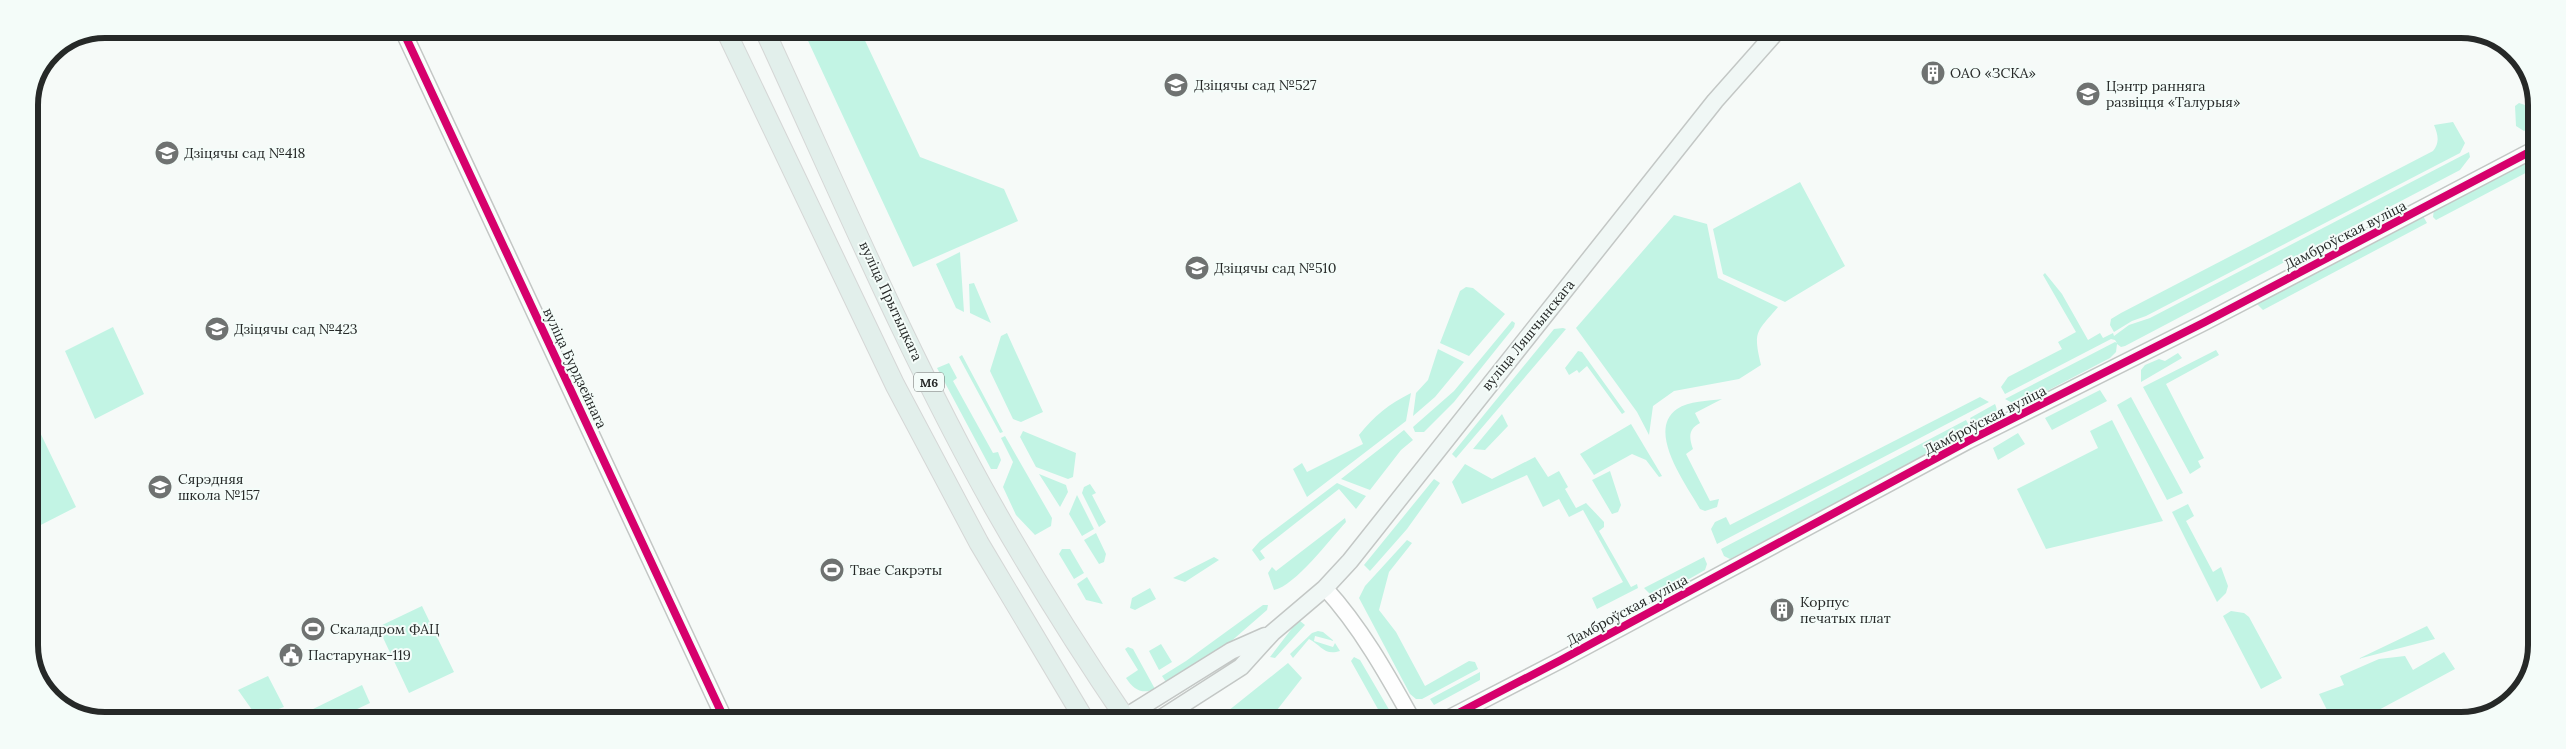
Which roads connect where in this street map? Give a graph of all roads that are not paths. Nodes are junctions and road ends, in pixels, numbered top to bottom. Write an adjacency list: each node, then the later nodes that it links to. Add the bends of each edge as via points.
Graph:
1 (406, 38): 8 (street, вуліца Бурдзейнага)
2 (729, 38): 9 (main road, М6, via 895,385 979,543)
3 (768, 38): 10 (main road, вуліца Прытыцкага / М6, via 923,371 994,506)
4 (1770, 38): 6 (main road, вуліца Ляшчынскага, via 1709,108 1350,561)
5 (2528, 153): 14 (street, Дамброўская вуліца, via 2205,322 1968,441)
6 (1325, 588): 7 (main road, вуліца Ляшчынскага); 13 (street, via 1381,665)
7 (1272, 633): 11 (main road, вуліца Ляшчынскага, via 1232,651); 12 (main road, вуліца Ляшчынскага, via 1241,667)
8 (721, 712)
9 (1080, 712)
10 (1120, 712)
11 (1134, 712)
12 (1171, 712)
13 (1408, 712)
14 (1461, 712)

